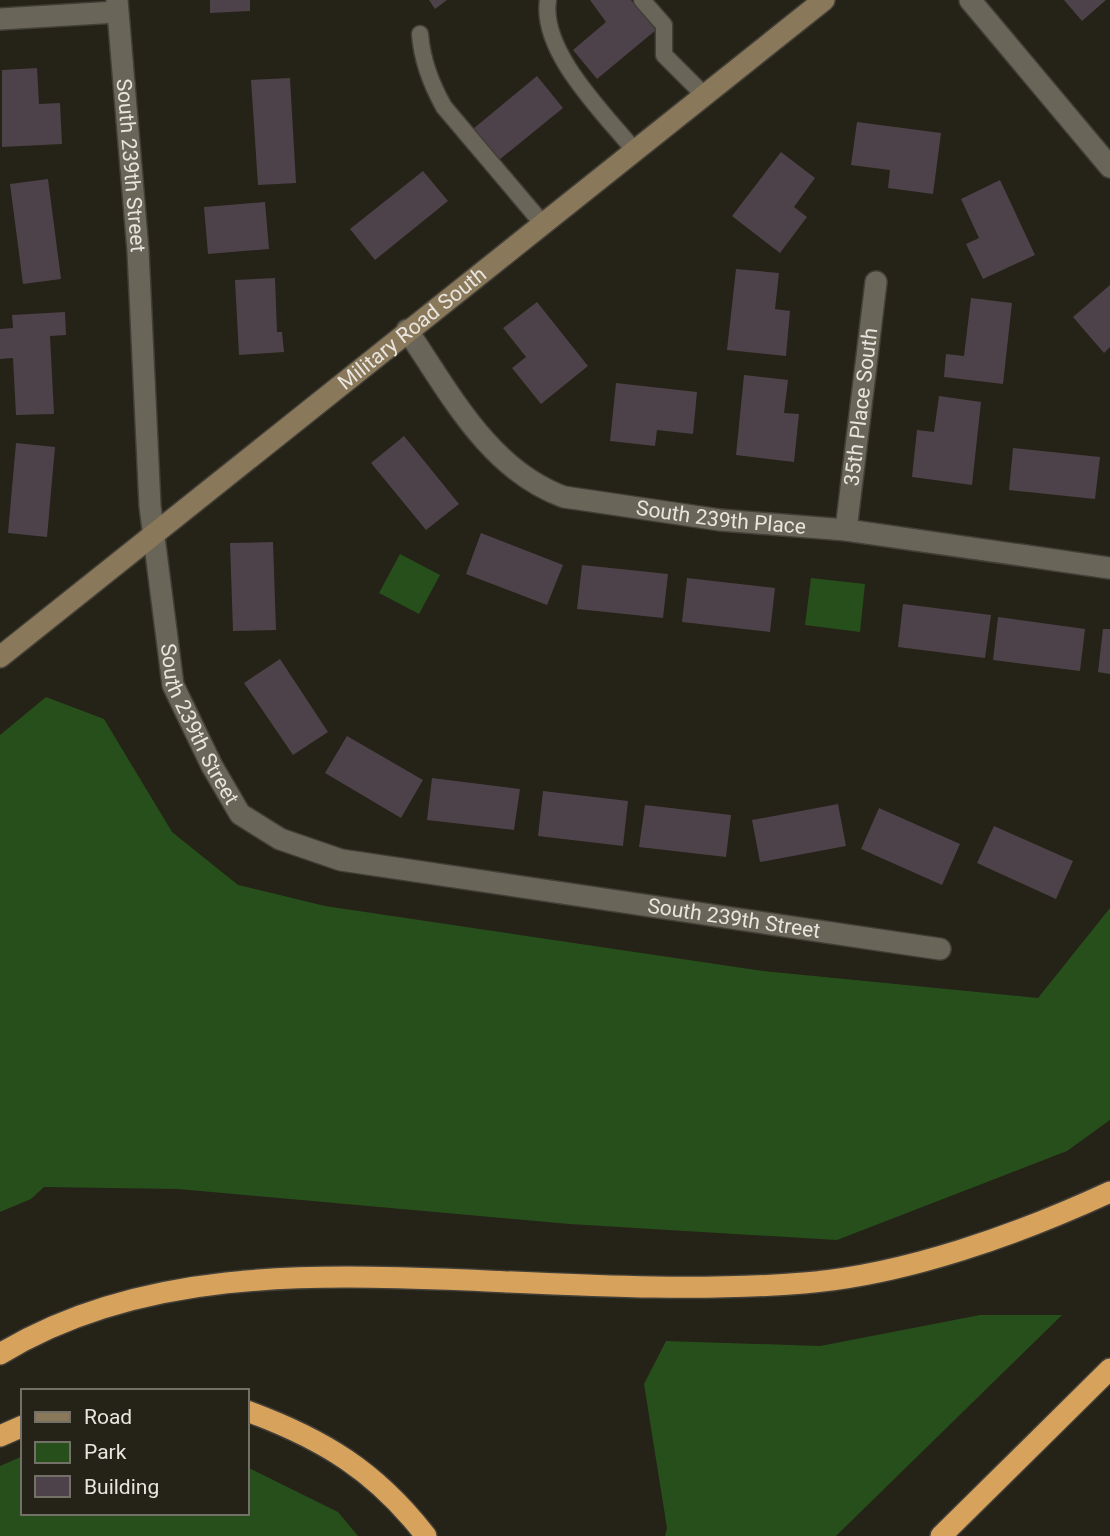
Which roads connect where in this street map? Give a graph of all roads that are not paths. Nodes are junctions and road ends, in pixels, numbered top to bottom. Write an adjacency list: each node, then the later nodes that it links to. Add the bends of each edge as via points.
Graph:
1 (548, 0): 9 (lane, via 546,17 561,57)
2 (642, 0): 8 (lane, via 664,25 664,55)
3 (824, 0): 8 (main road, Military Road South)
4 (970, 0): 10 (street)
5 (117, 6): 6 (street); 15 (street, South 239th Street, via 138,251)
6 (0, 19)
7 (420, 34): 11 (lane, via 444,107)
8 (704, 95): 9 (main road, Military Road South)
9 (634, 150): 11 (main road, Military Road South)
10 (1110, 167)
11 (542, 223): 13 (main road, Military Road South)
12 (876, 282): 14 (street, 35th Place South)
13 (407, 330): 14 (street, South 239th Place, via 478,433 502,461 543,489 564,497 654,512); 15 (main road, Military Road South)
14 (846, 530): 16 (street, South 239th Place)
15 (154, 532): 17 (main road, Military Road South); 18 (street, South 239th Street, via 173,685 240,814 281,839 341,860)
16 (1110, 568)
17 (0, 657)
18 (940, 950)
19 (1110, 1192): 20 (highway, via 953,1251 866,1274 807,1283 615,1286 334,1277 224,1283 115,1304 68,1319)
20 (0, 1354)
21 (1110, 1369): 26 (highway)
22 (248, 1411): 25 (highway, via 292,1427 337,1451 374,1479)
23 (21, 1427): 24 (highway)
24 (0, 1436)
25 (426, 1536)
26 (941, 1536)

